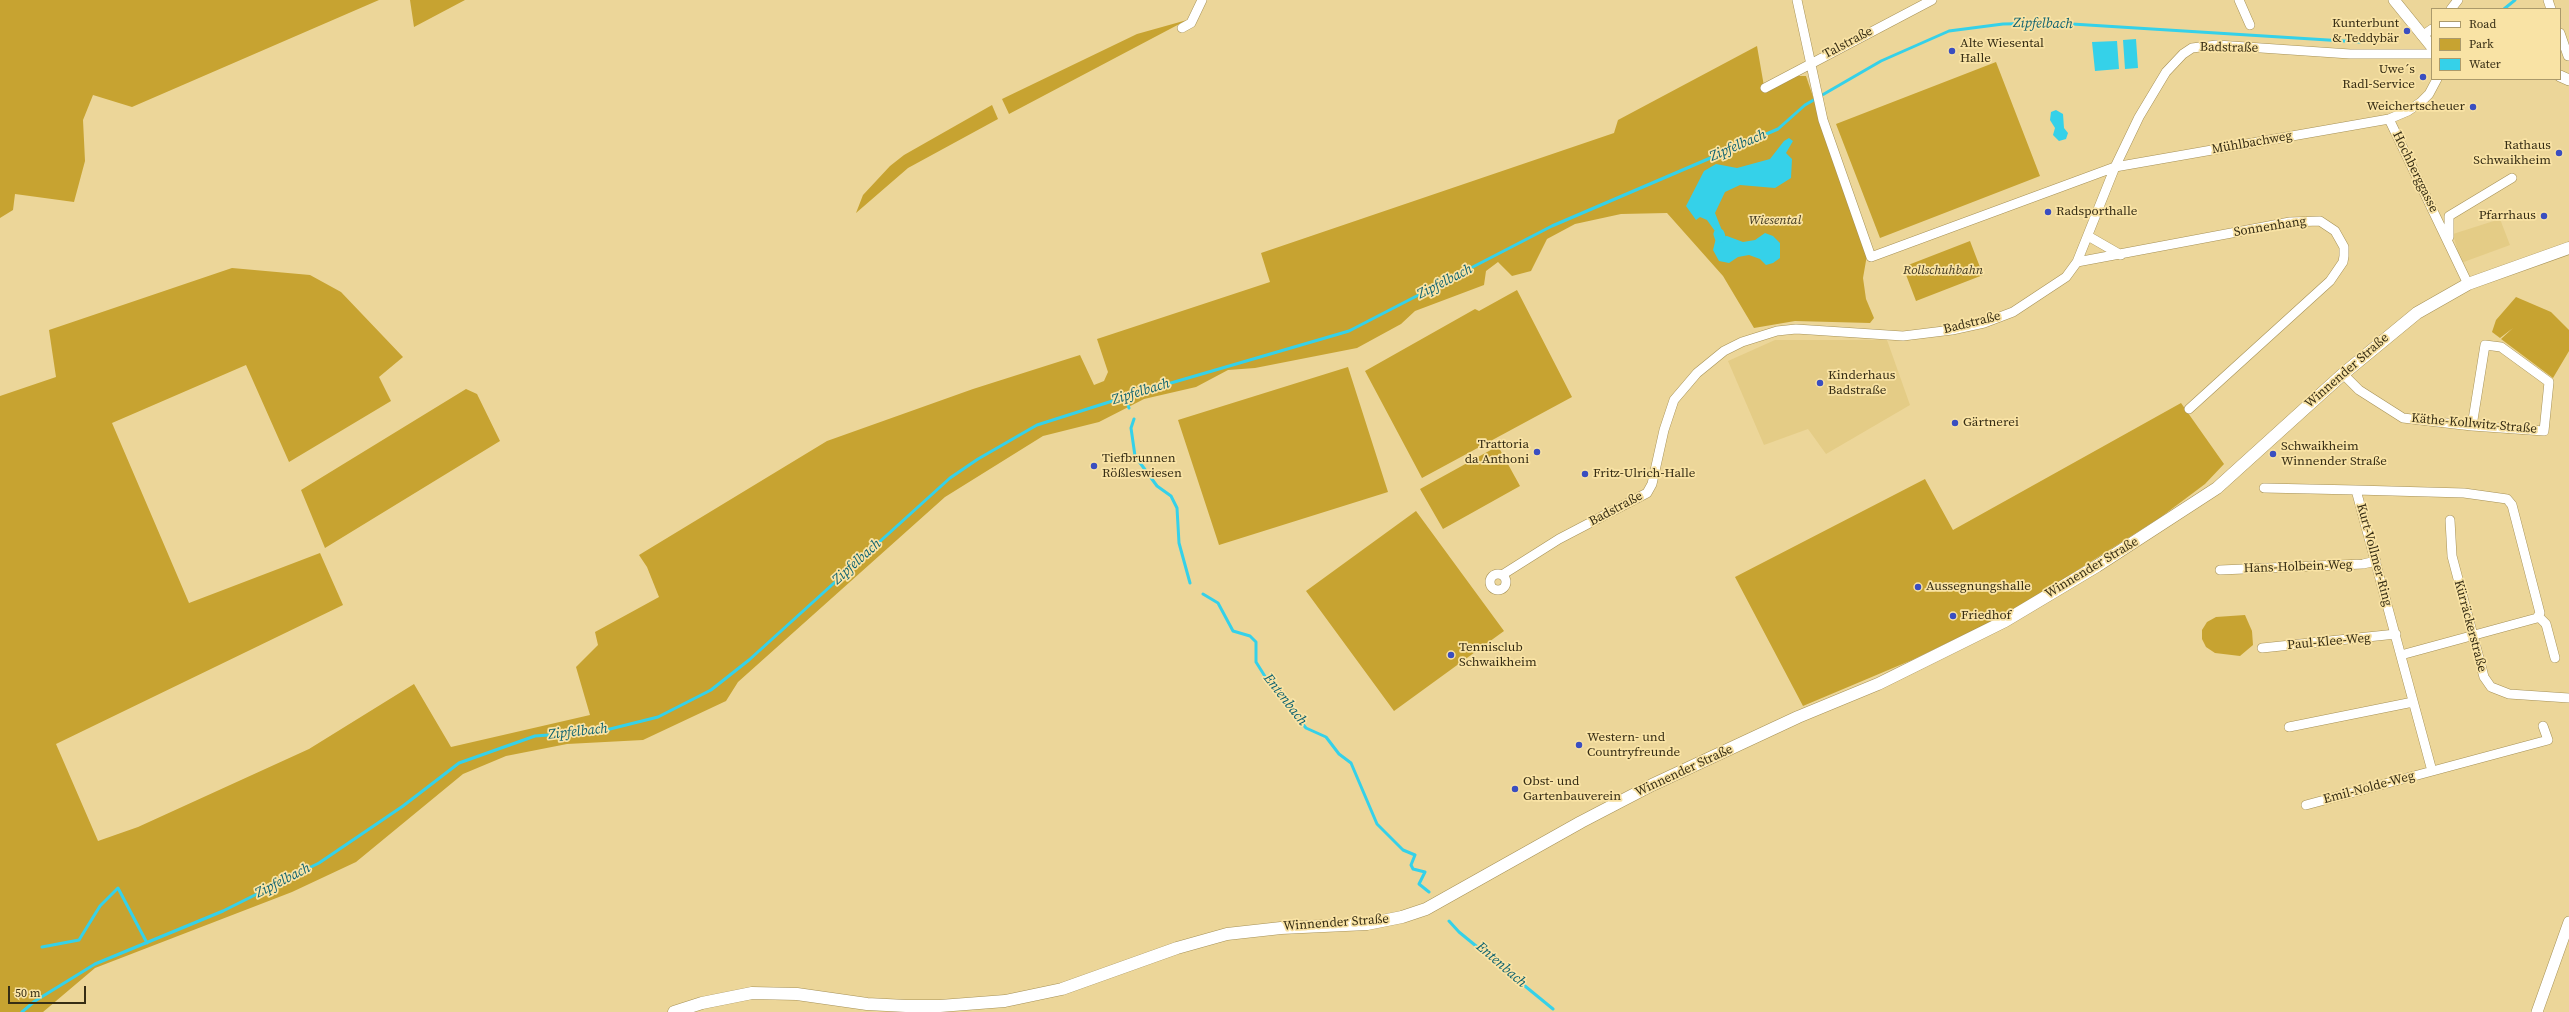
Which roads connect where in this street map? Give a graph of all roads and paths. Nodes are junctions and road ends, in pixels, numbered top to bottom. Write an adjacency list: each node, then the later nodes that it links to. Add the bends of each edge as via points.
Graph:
1 (1202, 0): 9 (street, via 1191,23)
2 (1797, 0): 15 (street)
3 (1932, 0): 15 (street, Talstraße)
4 (2239, 0): 8 (street)
5 (2394, 0): 12 (street)
6 (2458, 0): 7 (street)
7 (2452, 8)
8 (2250, 25)
9 (1182, 28)
10 (2431, 31): 12 (street)
11 (2561, 37): 14 (street)
12 (2426, 41)
13 (2431, 54): 19 (street, Badstraße, via 2350,54 2217,45 2192,48 2166,72 2128,137)
14 (2568, 56)
15 (1810, 63): 17 (street, Talstraße); 19 (street, Mühlbachweg, via 1824,120 1871,257)
16 (2436, 80): 18 (street, Hochberggasse, via 2421,102)
17 (1765, 88)
18 (2389, 118): 19 (street, Mühlbachweg); 22 (street, Hochberggasse)
19 (2115, 167): 21 (street, Badstraße)
20 (2512, 178): 22 (street, via 2449,216)
21 (2088, 236): 24 (street); 25 (street, Badstraße)
22 (2451, 248): 26 (street, Hochberggasse)
23 (2569, 248): 26 (main road, Winnender Straße)
24 (2121, 255): 25 (street, Sonnenhang); 28 (street, Sonnenhang, via 2276,224 2312,220 2327,224 2336,231 2341,240 2344,247 2343,262 2330,281)
25 (2078, 262): 35 (street, Badstraße, via 2066,277 2048,291 2013,312 1984,323 1903,336 1796,329 1777,331 1742,342 1724,351 1698,373 1674,400 1664,430 1652,484 1647,493 1559,540)
26 (2468, 284): 27 (main road, Winnender Straße, via 2443,296 2404,322)
27 (2343, 374): 29 (street, Käthe-Kollwitz-Straße, via 2359,390 2403,418); 51 (main road, Winnender Straße, via 2217,488 2097,566 2005,621 1878,684 1798,717 1625,799 1426,909 1367,924 1281,928 1215,937 1090,980 1005,1001 906,1006 868,1004 797,994 752,994 702,1003)
28 (2189, 409)
29 (2472, 426): 29 (street, Käthe-Kollwitz-Straße, via 2485,345 2501,347 2550,382 2544,431)
30 (2264, 488): 31 (street)
31 (2356, 490): 33 (street, Kurt-Vollmer-Ring); 36 (street, Kurt-Vollmer-Ring, via 2464,493 2507,499 2512,505 2516,519 2540,612)
32 (2450, 520): 38 (street, Kürräckerstraße, via 2452,556)
33 (2376, 562): 34 (street, Hans-Holbein-Weg); 37 (street, Kurt-Vollmer-Ring)
34 (2220, 570)
35 (1502, 575)
36 (2538, 616): 38 (street); 41 (street, Kurt-Vollmer-Ring, via 2546,624)
37 (2396, 634): 39 (street, Paul-Klee-Weg); 40 (street, Kurt-Vollmer-Ring)
38 (2472, 637): 40 (street); 43 (street, Kürräckerstraße, via 2484,677 2491,687 2509,694)
39 (2262, 648)
40 (2401, 655): 45 (street, Kurt-Vollmer-Ring)
41 (2555, 658)
42 (2569, 693): 43 (street, Kürräckerstraße)
43 (2557, 696): 44 (street, Kürräckerstraße)
44 (2569, 698)
45 (2413, 702): 47 (street); 48 (street, Kurt-Vollmer-Ring)
46 (2543, 726): 48 (street, Emil-Nolde-Weg, via 2548,740)
47 (2289, 727)
48 (2432, 771): 49 (street, Emil-Nolde-Weg)
49 (2306, 805)
50 (2569, 922): 52 (street)
51 (674, 1012)
52 (2537, 1012)

